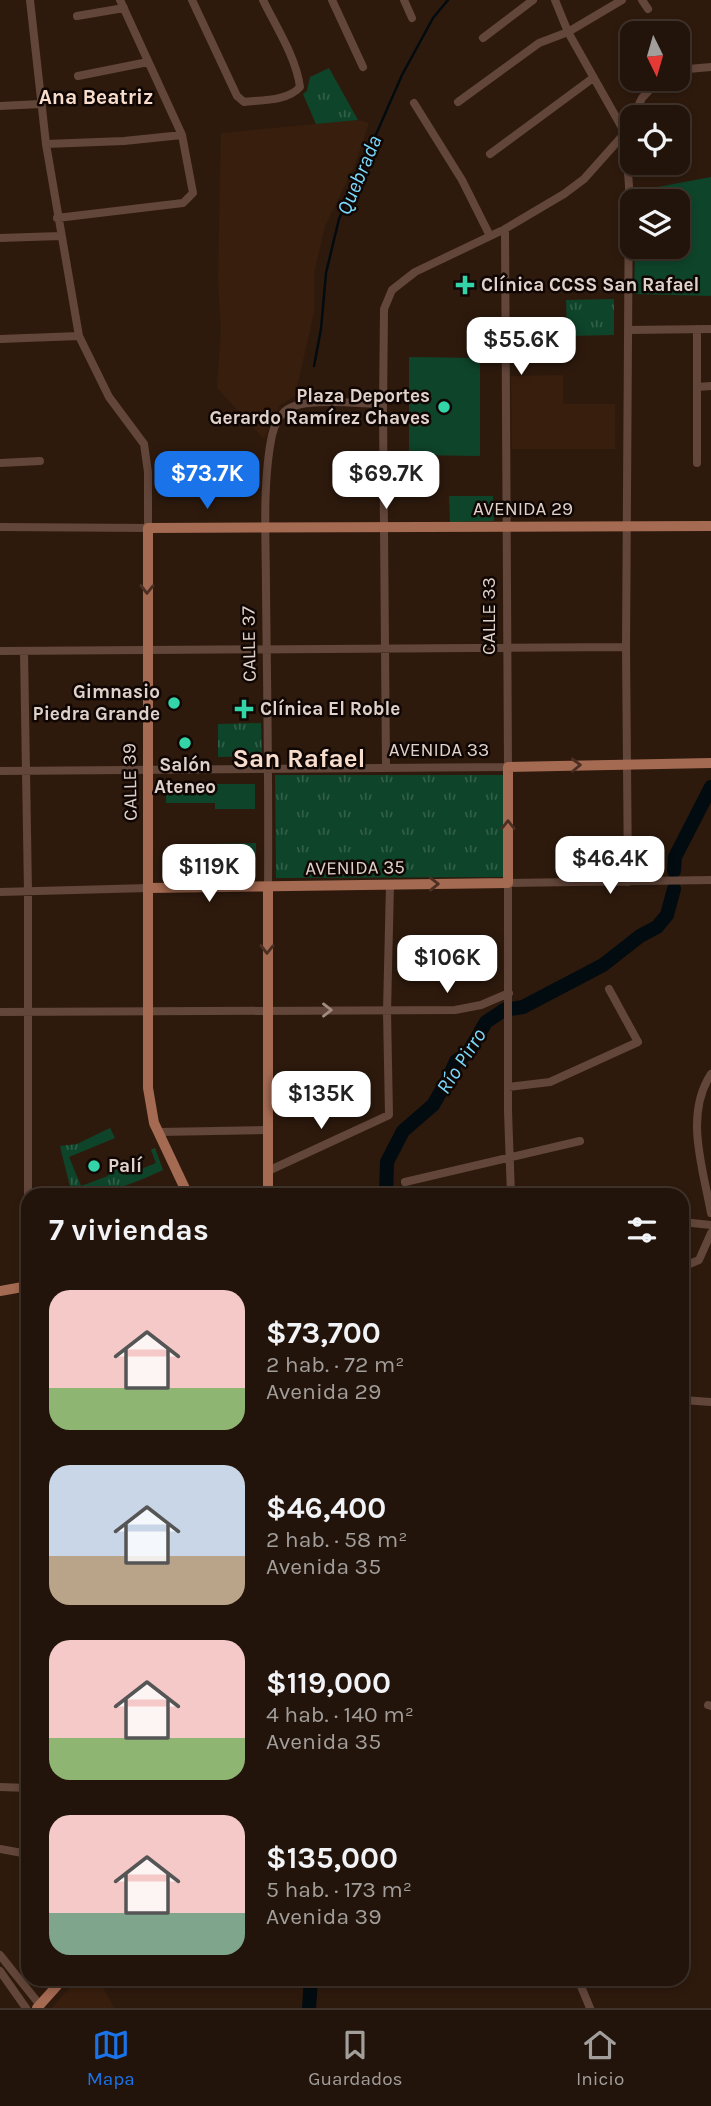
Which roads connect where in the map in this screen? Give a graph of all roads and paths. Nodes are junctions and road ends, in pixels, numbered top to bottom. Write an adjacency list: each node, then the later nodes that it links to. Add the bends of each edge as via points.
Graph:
1 (30, 0): 24 (street)
2 (192, 0): 3 (street, via 237,96 244,102 268,100 300,87)
3 (263, 0)
4 (332, 0): 17 (street)
5 (404, 0): 13 (street)
6 (533, 0): 15 (street)
7 (555, 0): 14 (street)
8 (622, 0): 14 (street)
9 (642, 0): 11 (street)
10 (122, 4): 12 (street); 16 (street)
11 (648, 9)
12 (77, 16)
13 (412, 18)
14 (568, 32): 21 (street); 22 (street, via 539,43)
15 (483, 38)
16 (148, 62): 20 (street); 27 (street)
17 (363, 66)
18 (711, 67): 19 (street)
19 (690, 69)
20 (78, 76)
21 (593, 78): 26 (street); 30 (street)
22 (458, 102)
23 (414, 103): 35 (street)
24 (41, 104): 25 (street); 29 (street)
25 (0, 106)
26 (620, 124)
27 (182, 135): 29 (street); 32 (street, via 192,193 183,203)
28 (620, 139): 33 (street, via 584,179)
29 (46, 144): 32 (street)
30 (490, 154)
31 (628, 175): 39 (street)
32 (57, 218): 34 (street)
33 (505, 229): 35 (street); 48 (street, CALLE 33)
34 (60, 236): 36 (street); 40 (street)
35 (490, 236): 44 (street, via 415,272 392,290 384,309)
36 (0, 238)
37 (697, 329): 38 (street); 39 (street); 43 (street)
38 (711, 329)
39 (628, 330): 49 (street)
40 (79, 335): 41 (street); 54 (street, via 109,397 144,443)
41 (0, 339)
42 (711, 386): 43 (street)
43 (697, 387): 47 (street)
44 (383, 404): 52 (street, CALLE 37, via 299,404 282,414 272,437); 53 (street)
45 (40, 461): 46 (street)
46 (0, 463)
47 (697, 463)
48 (507, 526): 49 (main road, AVENIDA 29); 53 (main road, AVENIDA 29); 55 (street, CALLE 33)
49 (626, 526): 50 (main road, AVENIDA 29); 56 (street)
50 (711, 526)
51 (0, 527): 54 (street, AVENIDA 29)
52 (266, 527): 53 (main road, AVENIDA 29); 54 (main road, AVENIDA 29); 58 (street, CALLE 37)
53 (383, 527): 57 (street)
54 (148, 528): 61 (main road, CALLE 39, one-way to 61)
55 (506, 647): 56 (street); 57 (street); 64 (street, CALLE 33)
56 (625, 647): 63 (street)
57 (386, 648): 58 (street); 65 (street)
58 (267, 649): 61 (street); 66 (street, CALLE 37)
59 (0, 651): 60 (street)
60 (24, 651): 61 (street); 69 (street)
61 (146, 651): 67 (main road, CALLE 39)
62 (711, 763): 63 (main road, AVENIDA 33)
63 (626, 764): 64 (main road, AVENIDA 33, one-way to 63); 71 (street)
64 (508, 767): 65 (street, AVENIDA 33); 72 (main road, CALLE 33, one-way to 64)
65 (386, 768): 66 (street, AVENIDA 33)
66 (269, 769): 67 (street, AVENIDA 33); 74 (street, CALLE 37)
67 (147, 770): 69 (street, AVENIDA 33); 75 (main road, CALLE 39)
68 (0, 771): 69 (street, AVENIDA 33)
69 (26, 771): 76 (street)
70 (711, 880): 71 (street, AVENIDA 35)
71 (628, 882): 72 (street, AVENIDA 35)
72 (508, 883): 73 (main road, AVENIDA 35, one-way to 72); 79 (street, CALLE 33)
73 (390, 885): 74 (main road, AVENIDA 35); 81 (street)
74 (268, 887): 75 (main road, AVENIDA 35); 80 (main road, CALLE 37, one-way to 80)
75 (149, 888): 76 (street, AVENIDA 35); 82 (main road, CALLE 39)
76 (28, 891): 77 (street, AVENIDA 35); 84 (street)
77 (0, 892)
78 (609, 989): 86 (street, via 638,1041 550,1082)
79 (509, 998): 81 (street, via 467,1009); 86 (street, CALLE 33)
80 (266, 1010): 81 (street, one-way to 81); 82 (street); 87 (main road, CALLE 37)
81 (387, 1010): 91 (street, via 388,1116)
82 (147, 1011): 84 (street); 88 (main road, CALLE 39, via 149,1101)
83 (0, 1012): 84 (street)
84 (28, 1012): 93 (street)
85 (711, 1074): 97 (street, via 697,1113)
86 (508, 1087): 90 (street, CALLE 33)
87 (267, 1130): 88 (street); 91 (main road, CALLE 37)
88 (159, 1132): 94 (main road, CALLE 39)
89 (580, 1141): 90 (street)
90 (509, 1157): 92 (street); 96 (street, CALLE 33)
91 (268, 1171): 95 (main road, CALLE 37)
92 (405, 1182)
93 (28, 1188)
94 (185, 1188)
95 (268, 1188)
96 (510, 1188)
97 (711, 1213)
98 (689, 1223): 99 (street)
99 (711, 1225)
100 (711, 1233): 101 (street, via 699,1260)
101 (689, 1264)
102 (21, 1287): 103 (main road)
103 (0, 1291)
104 (689, 1400): 105 (street)
105 (711, 1402)
106 (0, 1787): 107 (street)
107 (21, 1788)
108 (0, 1849): 109 (street)
109 (21, 1853)
110 (0, 1955): 112 (street)
111 (0, 1971): 117 (street)
112 (21, 1982)
113 (24, 1986): 116 (street)
114 (56, 1986): 116 (main road)
115 (581, 1986): 118 (street)
116 (39, 2006)
117 (26, 2008)
118 (590, 2008)

